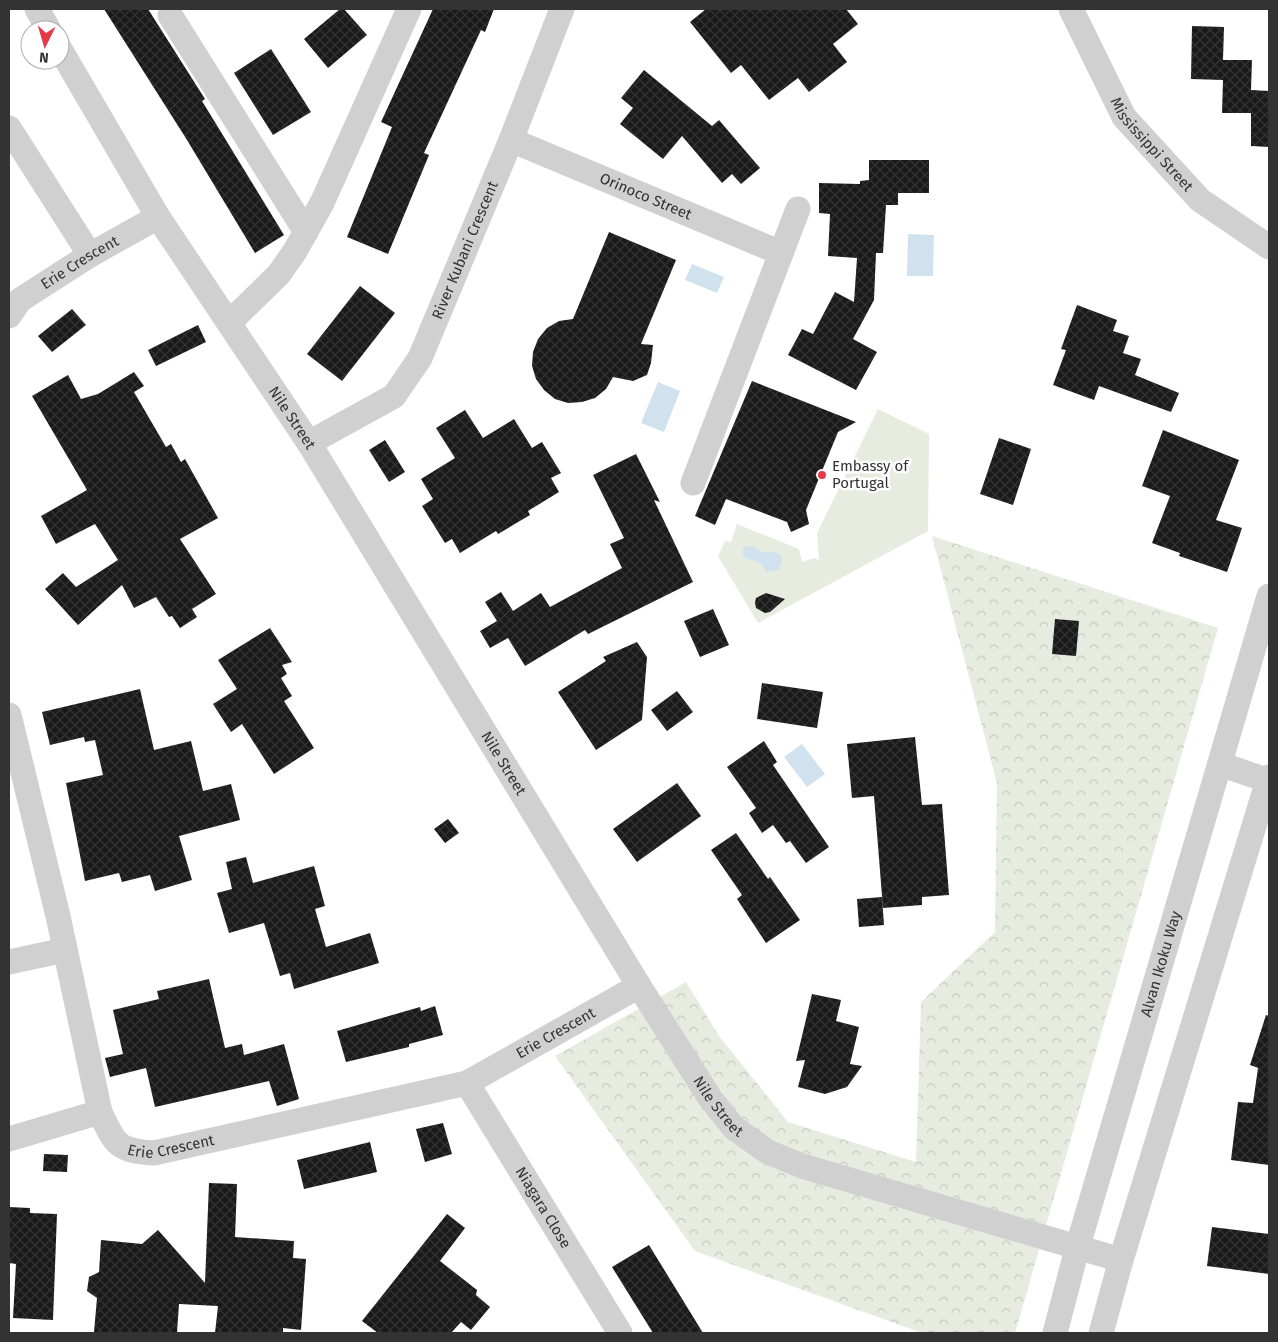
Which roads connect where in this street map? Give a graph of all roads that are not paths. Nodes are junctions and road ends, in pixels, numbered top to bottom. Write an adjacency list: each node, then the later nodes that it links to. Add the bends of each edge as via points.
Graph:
1 (37, 9): 6 (street)
2 (409, 9): 12 (street)
3 (562, 9): 9 (street, River Kubani Crescent)
4 (1071, 9): 13 (street, Mississippi Street, via 1124,117 1200,200)
5 (170, 15): 12 (street)
6 (43, 20)
7 (70, 66): 11 (street, Nile Street)
8 (9, 128): 15 (street)
9 (512, 140): 14 (street, Orinoco Street); 18 (street, River Kubani Crescent, via 420,358 405,383 394,396)
10 (798, 209): 14 (street)
11 (158, 217): 15 (street, Erie Crescent); 17 (street, Nile Street)
12 (306, 232): 17 (street, via 280,274)
13 (1269, 247)
14 (781, 253): 19 (street)
15 (90, 255): 16 (street, Erie Crescent, via 20,300)
16 (9, 316)
17 (229, 324): 18 (street, Nile Street)
18 (309, 443): 26 (street, Nile Street)
19 (693, 483)
20 (1269, 596): 22 (street, Alvan Ikoku Way)
21 (9, 715): 24 (street, Erie Crescent)
22 (1220, 764): 23 (street); 30 (street, Alvan Ikoku Way)
23 (1269, 780): 31 (street)
24 (65, 950): 25 (street); 28 (street, Erie Crescent)
25 (9, 962)
26 (639, 986): 27 (street, Erie Crescent); 30 (street, Nile Street, via 710,1098 734,1128 768,1152 802,1166)
27 (467, 1083): 28 (street, Erie Crescent, via 154,1153 132,1152 114,1142); 32 (street, Niagara Close)
28 (100, 1112): 29 (street)
29 (9, 1139)
30 (1077, 1249): 31 (street, Nile Street); 33 (street, Alvan Ikoku Way)
31 (1121, 1260): 34 (street)
32 (620, 1333)
33 (1055, 1333)
34 (1101, 1333)

